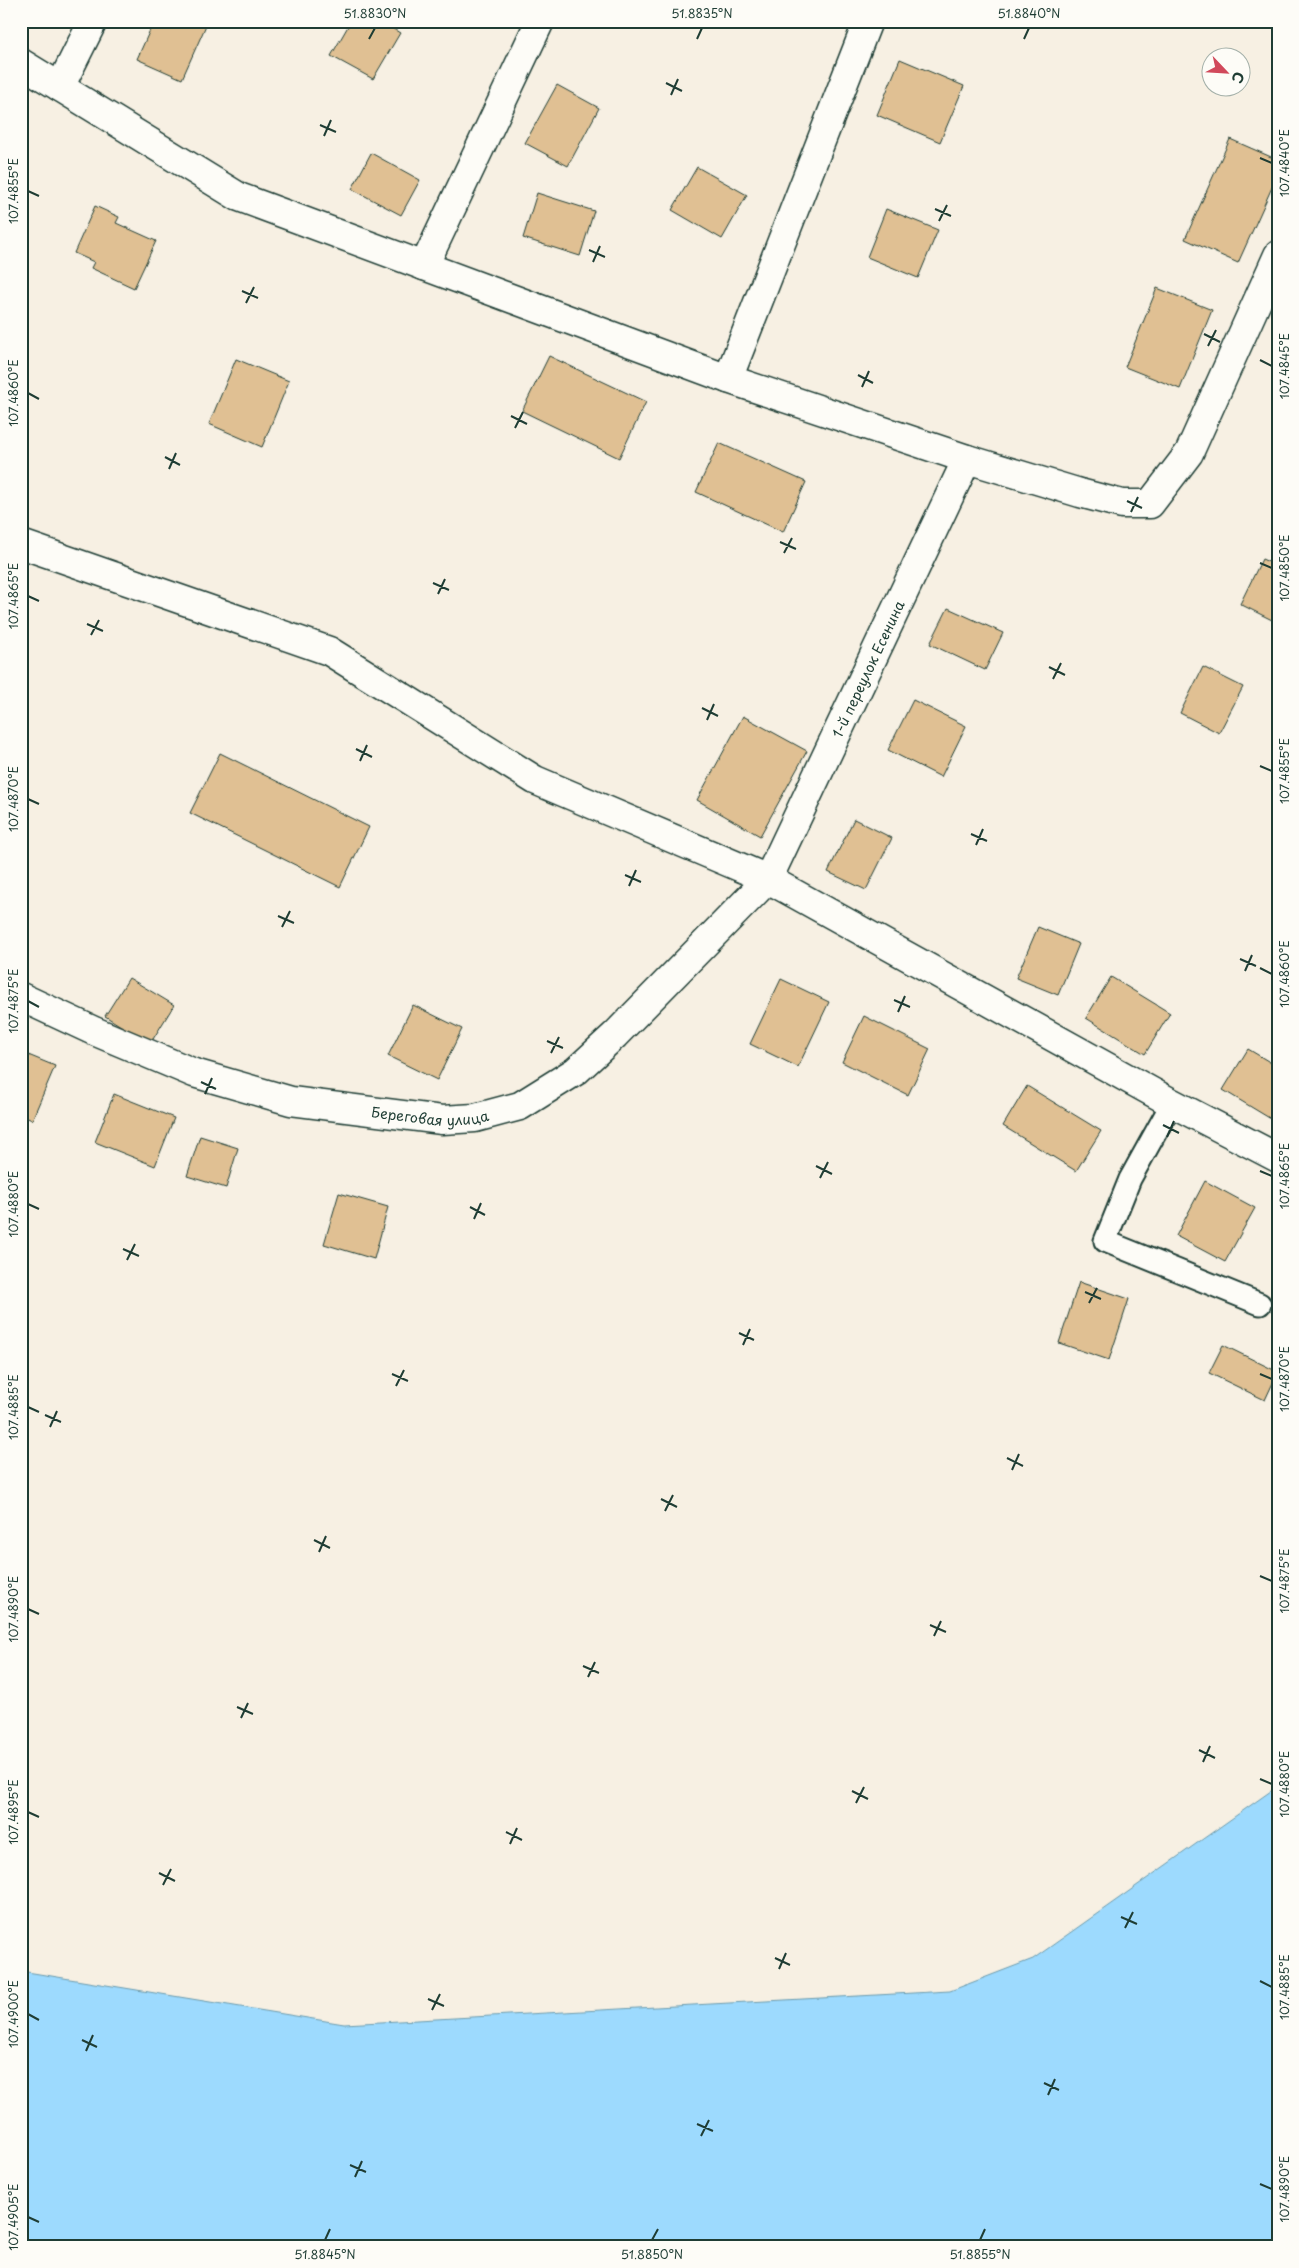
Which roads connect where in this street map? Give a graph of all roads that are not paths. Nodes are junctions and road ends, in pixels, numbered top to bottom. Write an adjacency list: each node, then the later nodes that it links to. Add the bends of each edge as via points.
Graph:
1 (93, 21): 5 (street)
2 (540, 21): 7 (street)
3 (868, 21): 8 (street)
4 (21, 63): 5 (street)
5 (60, 87): 7 (street, via 239,197)
6 (1278, 255): 9 (street, via 1189,453 1150,504 1122,504)
7 (424, 266): 8 (street)
8 (728, 379): 9 (street)
9 (967, 458): 11 (street, 1-й переулок Есенина)
10 (21, 544): 11 (street, via 329,651 535,780)
11 (768, 879): 12 (street, Береговая улица, via 576,1071 520,1106 475,1118 442,1120 291,1101 194,1073); 13 (street)
12 (21, 997)
13 (1172, 1103): 14 (street); 15 (lane, via 1130,1179 1105,1241)
14 (1278, 1158)
15 (1260, 1304)

